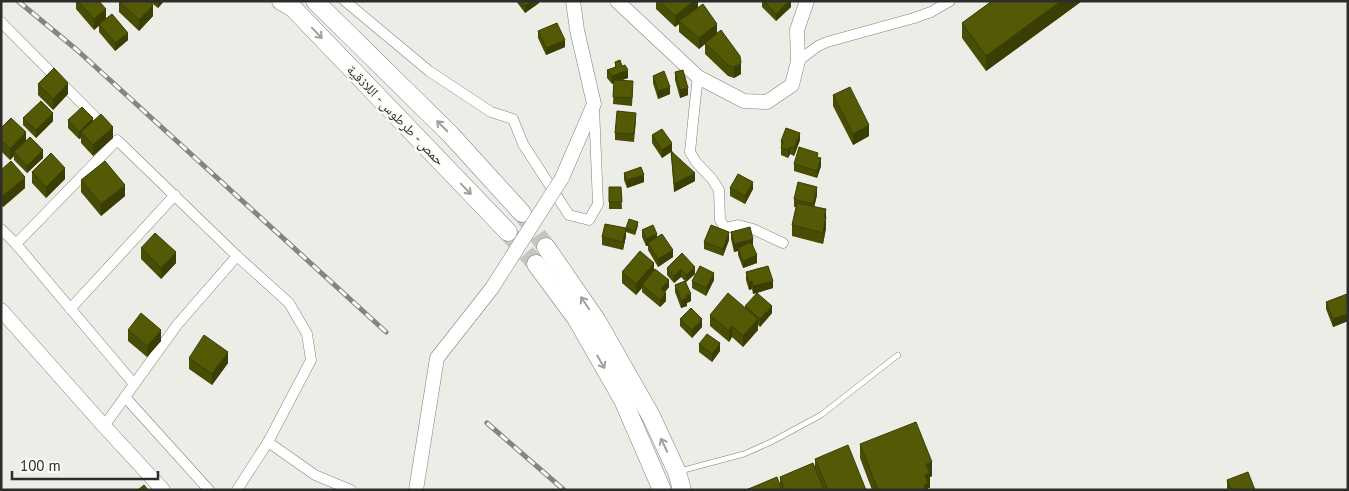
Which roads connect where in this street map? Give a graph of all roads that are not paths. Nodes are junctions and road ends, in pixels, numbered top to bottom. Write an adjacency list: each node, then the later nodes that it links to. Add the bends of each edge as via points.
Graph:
1 (281, 1): 16 (highway, حمص - طرطوس - اللاذقية, one-way to 16, via 293,8)
2 (315, 1): 14 (highway, حمص - طرطوس - اللاذقية, one-way to 2, via 451,135)
3 (345, 1): 11 (street, via 429,71 491,112 513,119 523,144 569,215 589,220 598,204)
4 (573, 1): 11 (main road)
5 (617, 1): 10 (main road)
6 (806, 1): 9 (main road, via 797,30)
7 (950, 1): 9 (street, via 914,18 827,42)
8 (1, 22): 12 (street)
9 (798, 61): 10 (main road, via 792,85 767,102 744,102)
10 (698, 77): 17 (street, via 690,152 719,190 720,220 725,228 738,225)
11 (594, 104): 34 (main road, bridge, via 562,178 492,288 437,358)
12 (118, 140): 13 (street); 18 (street)
13 (175, 195): 20 (street); 22 (street)
14 (522, 213)
15 (1, 229): 18 (street)
16 (508, 232)
17 (783, 243)
18 (16, 244): 22 (street)
19 (546, 246): 29 (highway, one-way to 19, via 597,321)
20 (237, 256): 25 (street, via 177,325); 28 (street, via 289,302 307,334 311,360)
21 (536, 264): 35 (highway, one-way to 35, via 576,318 623,400)
22 (70, 309): 25 (street)
23 (1, 310): 27 (main road)
24 (898, 355): 29 (lane, via 820,415 771,442 744,454)
25 (134, 384): 26 (street)
26 (125, 397): 27 (street); 31 (street)
27 (104, 426): 30 (main road)
28 (268, 442): 32 (street); 33 (street, via 315,476)
29 (677, 472): 36 (highway)
30 (162, 490)
31 (209, 490)
32 (237, 490)
33 (351, 490)
34 (416, 490)
35 (662, 490)
36 (682, 490)

